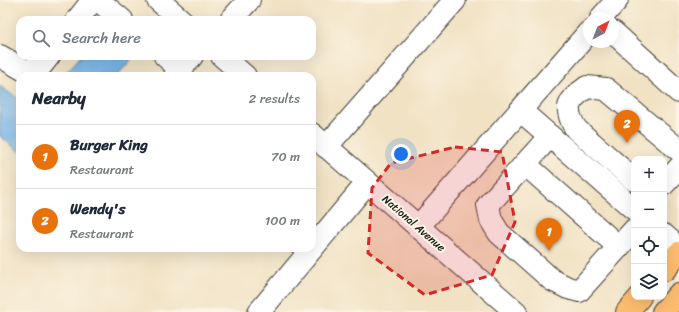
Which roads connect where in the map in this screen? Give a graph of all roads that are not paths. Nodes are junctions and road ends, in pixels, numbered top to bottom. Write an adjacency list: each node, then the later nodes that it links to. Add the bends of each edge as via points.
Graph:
1 (92, 0): 8 (street)
2 (98, 0): 9 (street)
3 (158, 0): 10 (street)
4 (249, 0): 11 (street)
5 (454, 0): 22 (street)
6 (617, 0): 7 (street)
7 (606, 12)
8 (80, 16)
9 (117, 16)
10 (176, 16)
11 (235, 16)
12 (619, 37): 18 (street)
13 (583, 39): 19 (street)
14 (0, 56): 15 (street, via 26,71 41,66)
15 (46, 60)
16 (227, 60): 17 (street)
17 (240, 72)
18 (679, 92)
19 (521, 111): 21 (street); 30 (street)
20 (568, 111): 21 (street); 23 (street, via 574,96 587,87 606,89); 26 (street, via 576,129)
21 (549, 135): 24 (street); 29 (street)
22 (319, 141): 28 (street, National Avenue)
23 (679, 150)
24 (525, 164): 34 (street); 34 (street, via 488,205 491,220 499,233 552,280 579,291)
25 (679, 168): 27 (street)
26 (631, 177)
27 (667, 181)
28 (367, 183): 30 (street, National Avenue); 33 (street)
29 (631, 206)
30 (418, 227): 42 (street, National Avenue)
31 (631, 233): 34 (street)
32 (667, 238): 35 (street)
33 (316, 244)
34 (619, 247)
35 (679, 248)
36 (309, 252): 41 (street)
37 (679, 253): 38 (main road)
38 (667, 267)
39 (679, 294): 44 (main road)
40 (637, 300): 43 (main road)
41 (259, 312)
42 (516, 312)
43 (627, 312)
44 (663, 312)

